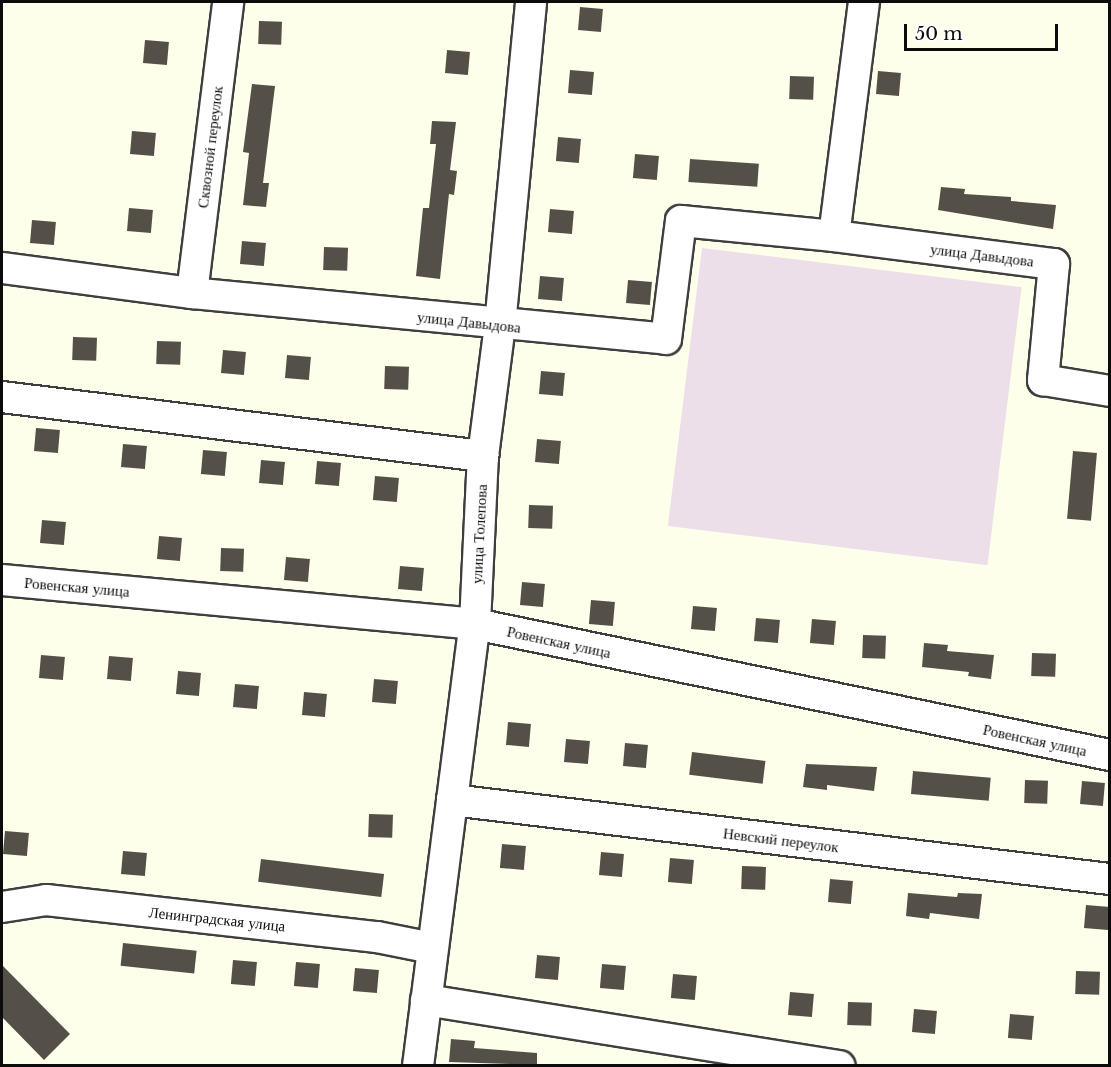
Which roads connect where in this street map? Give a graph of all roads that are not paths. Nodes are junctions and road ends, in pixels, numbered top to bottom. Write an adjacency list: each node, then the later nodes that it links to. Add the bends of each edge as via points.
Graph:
1 (228, 2): 6 (street, Сквозной переулок)
2 (531, 2): 7 (street, улица Толепова)
3 (864, 2): 4 (street)
4 (834, 236): 7 (street, улица Давыдова, via 681,221 666,339); 8 (street, улица Давыдова, via 1054,264 1042,381)
5 (2, 268): 6 (street, улица Давыдова)
6 (192, 293): 7 (street, улица Давыдова)
7 (500, 325): 10 (street, улица Толепова)
8 (1110, 391)
9 (2, 397): 10 (street)
10 (483, 456): 12 (street, улица Толепова)
11 (2, 580): 12 (street, Ровенская улица)
12 (475, 624): 13 (street, Ровенская улица); 14 (street, улица Толепова)
13 (1110, 755)
14 (452, 800): 15 (street, Невский переулок); 19 (street, улица Толепова)
15 (1110, 879)
16 (46, 900): 17 (street, Ленинградская улица); 18 (street); 19 (street, Ленинградская улица, via 377,937)
17 (2, 907)
18 (2, 926)
19 (432, 948): 20 (street, улица Толепова)
20 (426, 1000): 21 (street, улица Толепова); 22 (street)
21 (418, 1065)
22 (840, 1065)

